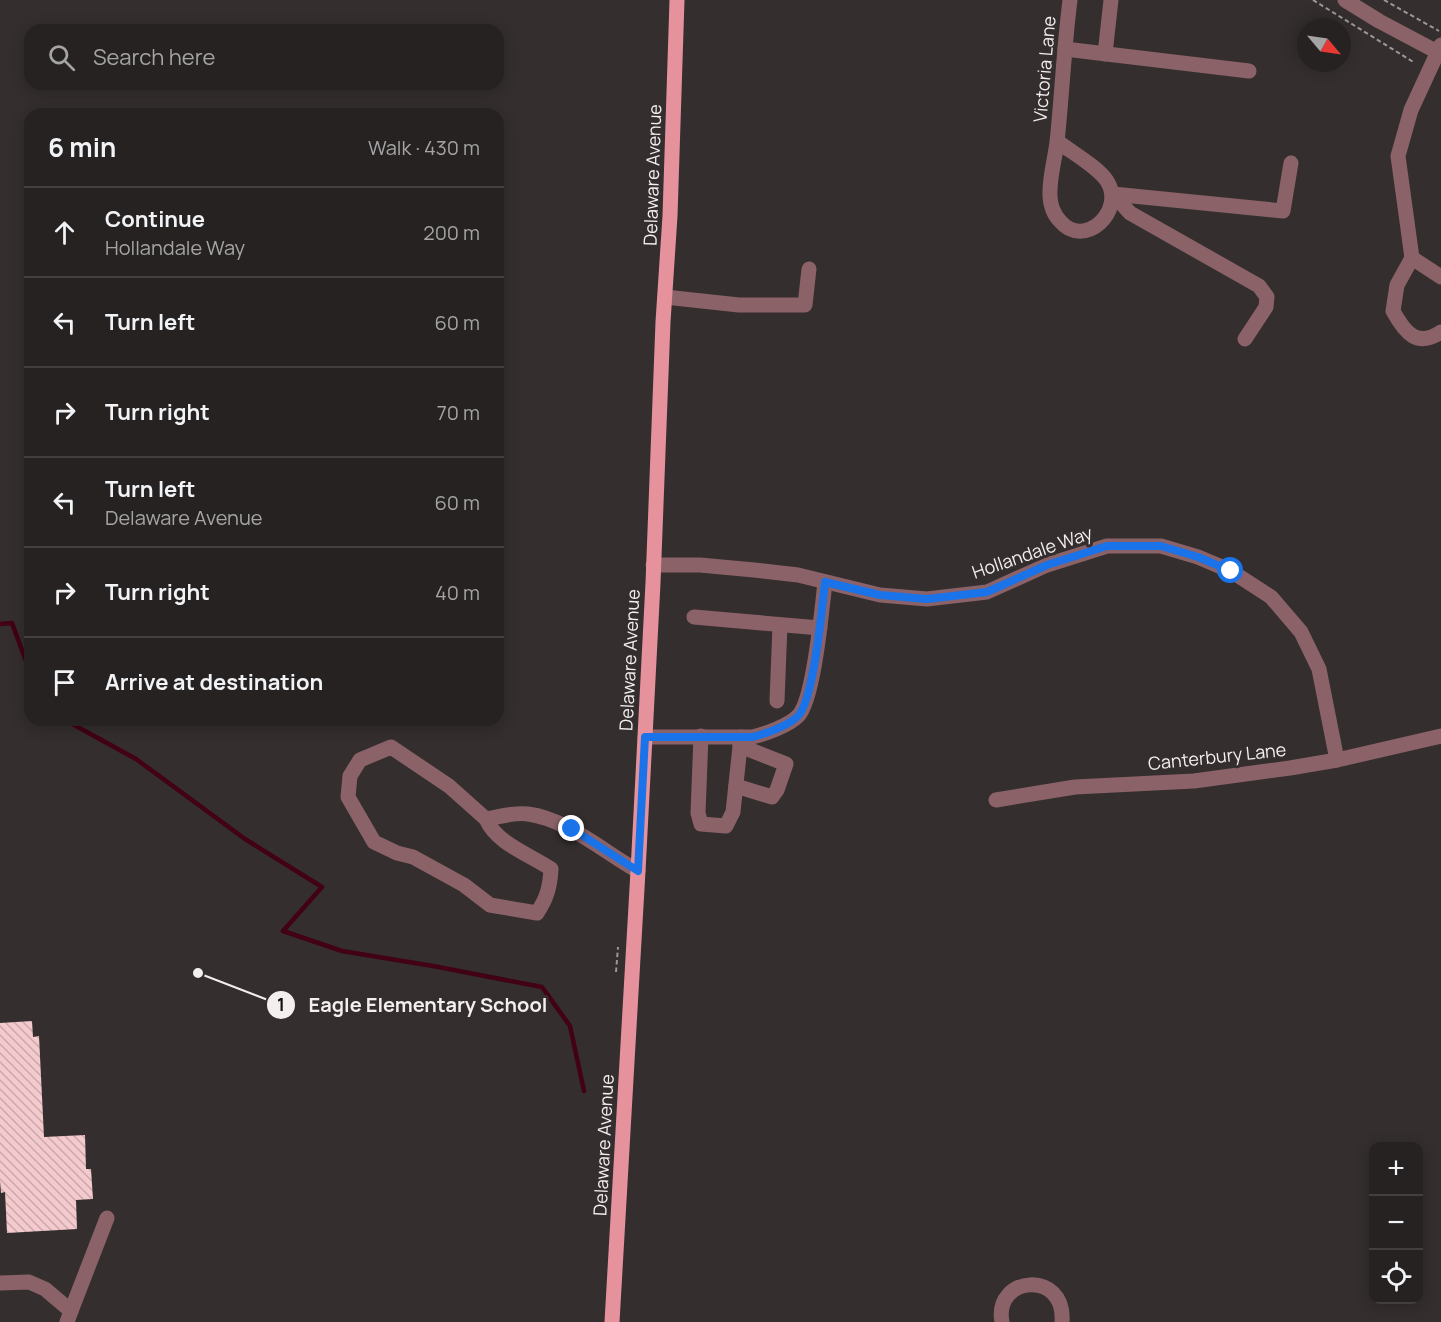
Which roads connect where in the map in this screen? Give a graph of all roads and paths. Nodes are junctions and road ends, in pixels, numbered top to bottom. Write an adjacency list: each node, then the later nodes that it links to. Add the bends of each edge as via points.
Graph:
1 (676, 0): 19 (main road, Delaware Avenue)
2 (1070, 0): 8 (street, Victoria Lane)
3 (1111, 0): 10 (street)
4 (1313, 0): 12 (path)
5 (1345, 0): 9 (street)
6 (1384, 0): 7 (path)
7 (1441, 32)
8 (1065, 50): 10 (street); 13 (street, Victoria Lane)
9 (1440, 51): 12 (street)
10 (1105, 54): 11 (street)
11 (1250, 71)
12 (1428, 71): 16 (street, via 1411,110 1398,156)
13 (1057, 141): 15 (street, Victoria Lane, via 1101,174); 15 (street, Victoria Lane, via 1050,197 1062,224 1078,230 1093,229 1108,212)
14 (1290, 163): 15 (street, via 1284,211)
15 (1113, 194): 21 (street, via 1130,213 1259,286 1267,297 1266,307)
16 (1412, 258): 18 (street); 20 (street, via 1397,285 1393,311 1415,337 1430,339)
17 (809, 269): 19 (street, via 806,305)
18 (1441, 277)
19 (665, 297): 22 (main road, Delaware Avenue)
20 (1441, 332)
21 (1245, 339)
22 (653, 565): 23 (street, Hollandale Way, via 754,570); 30 (main road, Delaware Avenue)
23 (825, 582): 26 (street); 32 (street, Hollandale Way, via 880,595 927,599 987,592 1047,565 1107,546 1161,546 1198,557 1231,571 1271,597 1301,632 1319,669)
24 (694, 617): 25 (street)
25 (780, 625): 26 (street); 27 (street)
26 (820, 628): 31 (street, via 808,694 798,716 768,733)
27 (777, 701)
28 (701, 736): 30 (street); 31 (street); 33 (street, via 701,824 726,826 733,812)
29 (1441, 736): 32 (street, Canterbury Lane)
30 (645, 737): 36 (main road, Delaware Avenue)
31 (740, 742): 33 (street); 33 (street, via 786,764 772,797)
32 (1337, 760): 34 (street, Canterbury Lane, via 1194,781 1075,787)
33 (736, 786)
34 (996, 800)
35 (486, 819): 35 (street, via 449,786 391,747 360,760 350,776 348,797 374,842 413,857 490,904 537,914 550,888 551,869 500,838); 36 (street, via 525,813 545,818 572,829)
36 (638, 871): 40 (main road, Delaware Avenue)
37 (107, 1218): 39 (street)
38 (0, 1283): 39 (street, via 29,1282 45,1289)
39 (69, 1316)
40 (612, 1322)
41 (1002, 1322): 42 (street, via 1002,1305 1008,1295 1026,1284 1037,1284 1055,1294 1063,1311)
42 (1062, 1322)

